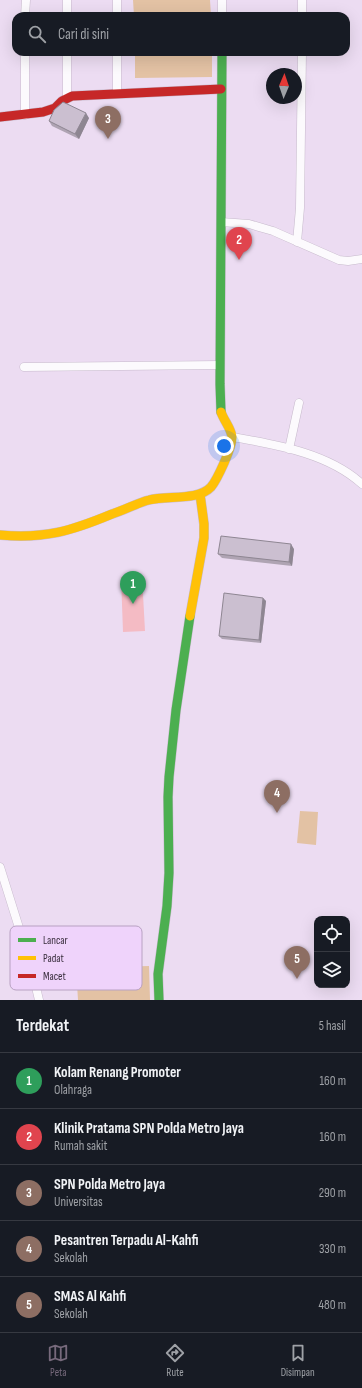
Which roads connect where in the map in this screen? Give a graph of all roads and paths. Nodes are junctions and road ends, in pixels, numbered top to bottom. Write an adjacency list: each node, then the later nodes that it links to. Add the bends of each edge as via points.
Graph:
1 (26, 0): 6 (street)
2 (67, 0): 7 (street)
3 (117, 0): 8 (street)
4 (222, 0): 9 (street)
5 (302, 0): 10 (street)
6 (26, 12)
7 (67, 12)
8 (117, 12)
9 (222, 12)
10 (302, 12)
11 (25, 56): 19 (street)
12 (67, 56): 18 (street)
13 (117, 56): 17 (street)
14 (222, 56): 16 (street)
15 (302, 56): 22 (street, via 300,208)
16 (221, 89): 17 (street); 21 (street)
17 (117, 93): 18 (street)
18 (67, 98): 19 (street, via 55,108)
19 (25, 115): 20 (street)
20 (0, 117)
21 (221, 222): 22 (street, via 261,227); 24 (street)
22 (297, 242): 23 (street, via 339,260)
23 (361, 258)
24 (220, 365): 25 (street); 27 (street, via 221,411)
25 (24, 367)
26 (299, 403): 28 (street)
27 (233, 436): 28 (street); 30 (street, via 214,482 207,491)
28 (289, 449): 29 (street, via 337,466)
29 (362, 484)
30 (200, 494): 31 (street, via 149,500 61,533 30,537); 36 (street, via 204,538 176,710 168,782 169,873 158,974)
31 (0, 535)
32 (0, 867): 33 (street)
33 (18, 926)
34 (37, 990): 35 (street)
35 (39, 1000)
36 (159, 1000)

